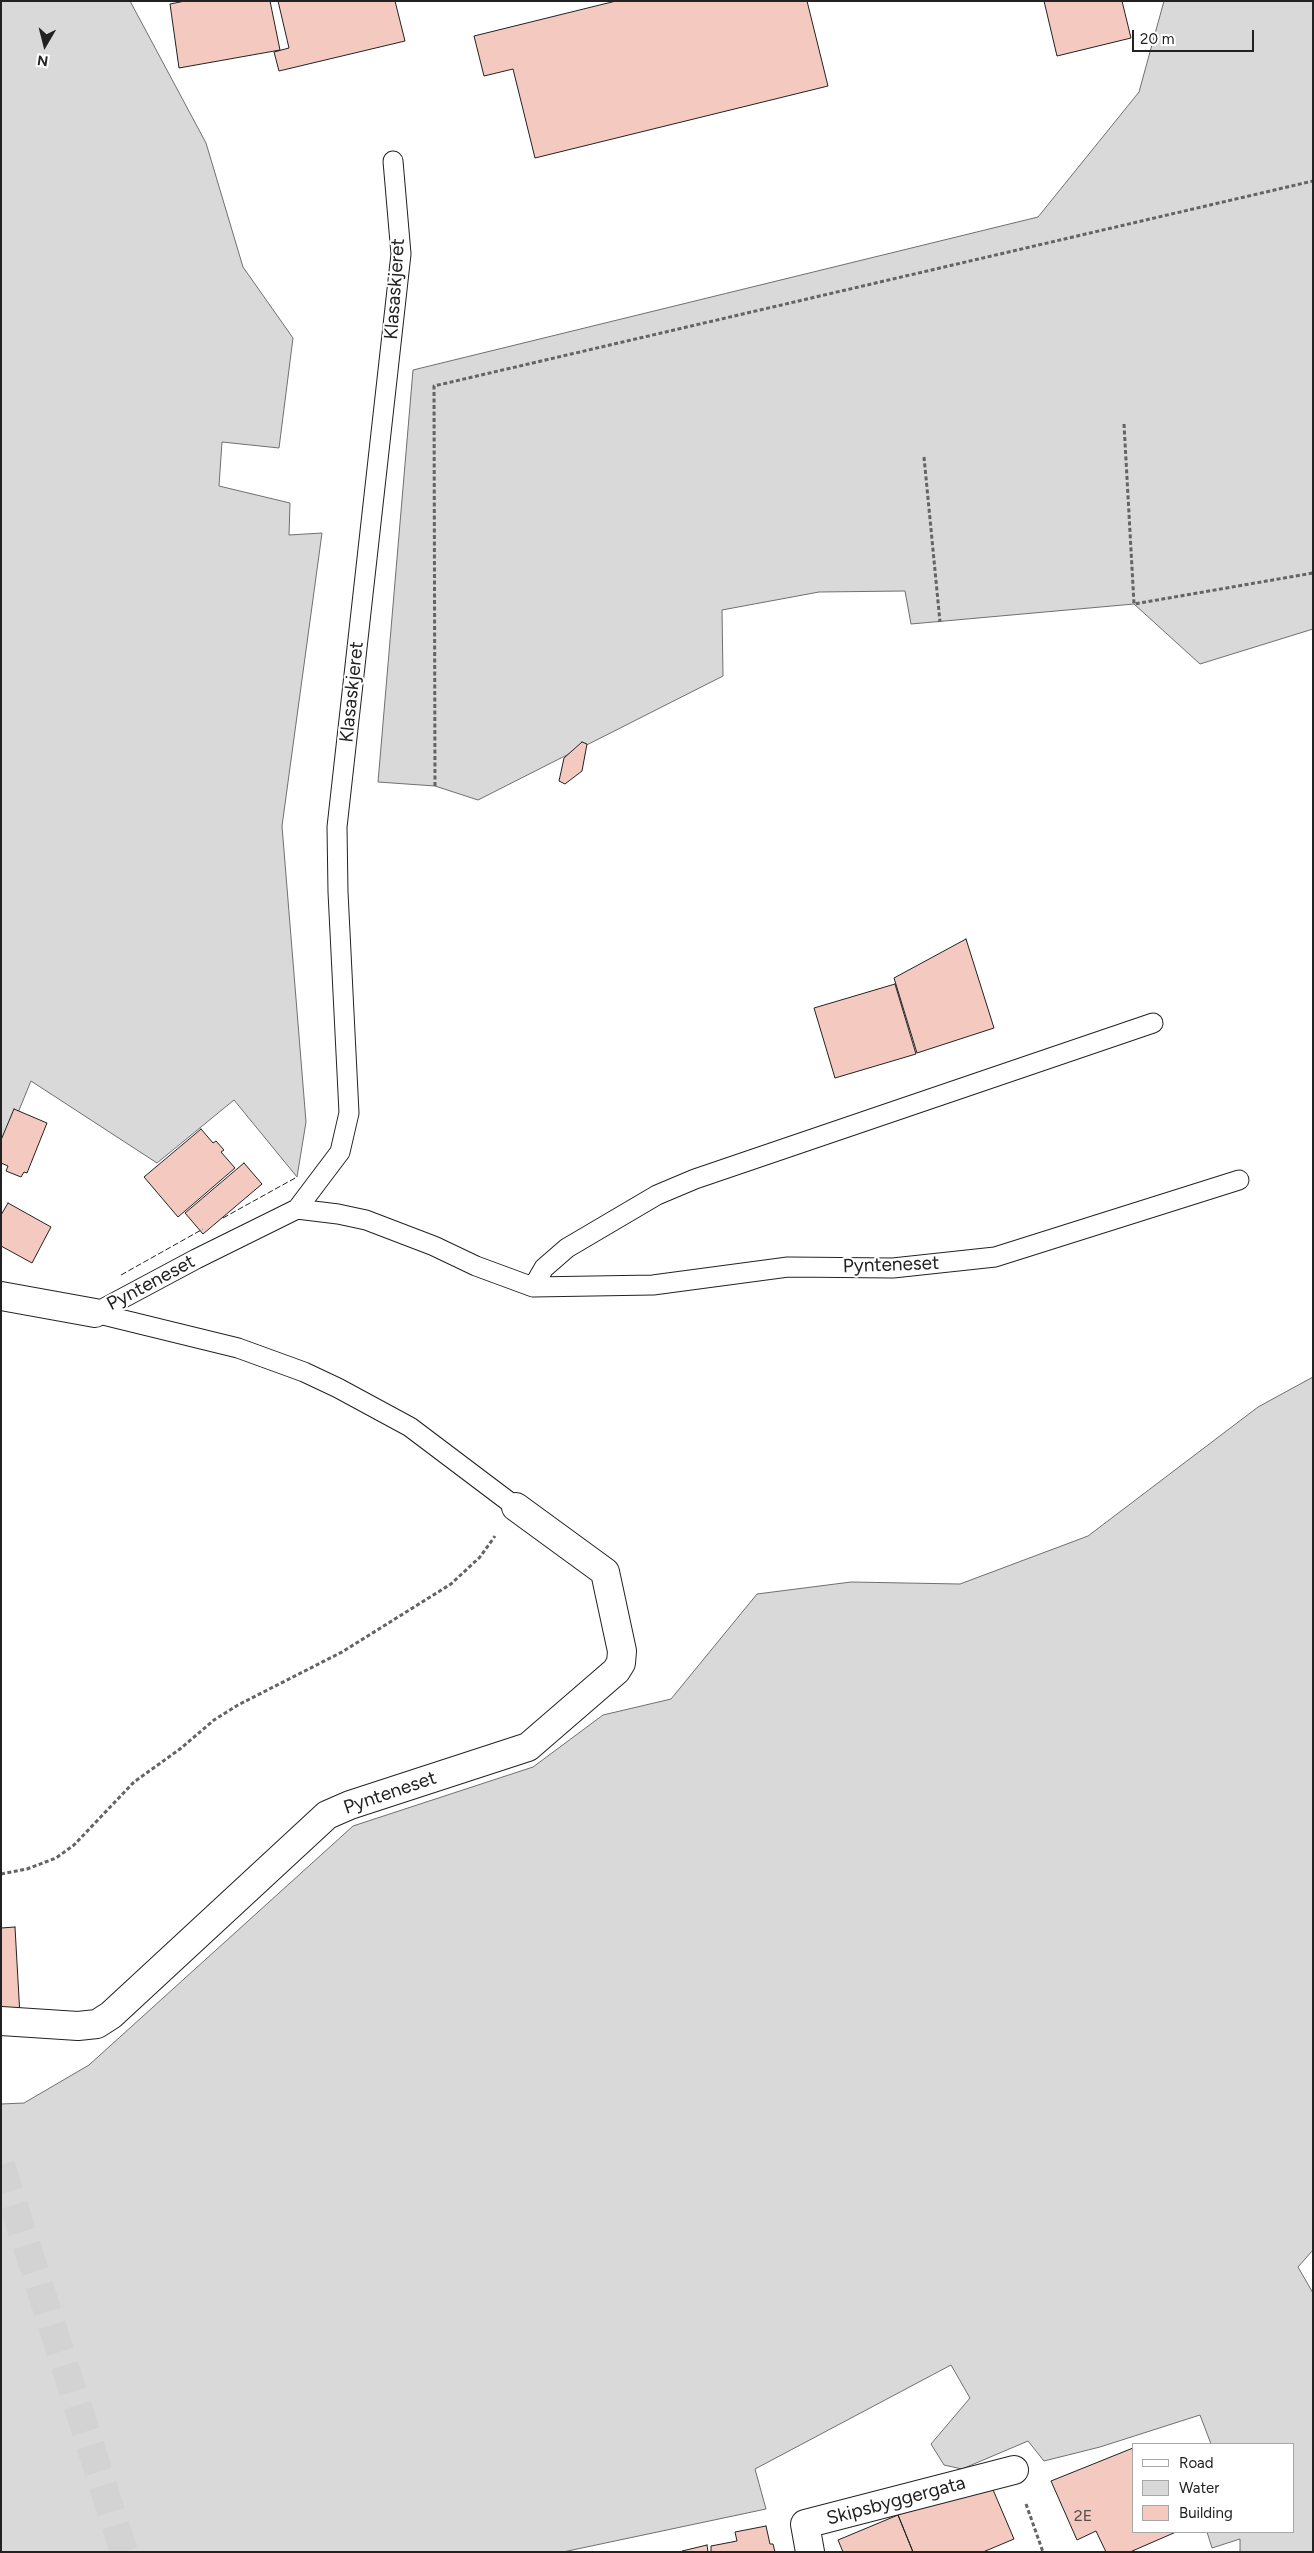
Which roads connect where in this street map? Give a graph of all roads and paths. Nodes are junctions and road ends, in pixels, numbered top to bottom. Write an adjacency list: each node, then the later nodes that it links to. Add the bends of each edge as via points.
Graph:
1 (393, 160): 10 (lane, Klasaskjeret, via 401,254 337,827 349,1113 340,1152)
2 (1313, 181): 7 (path, via 434,386)
3 (1124, 424): 5 (path, via 1134,604)
4 (924, 458): 6 (path)
5 (1313, 574)
6 (940, 622)
7 (435, 786)
8 (1153, 1024): 11 (lane, via 695,1179 657,1196 567,1248 544,1268)
9 (1239, 1180): 11 (lane, Pynteneset, via 995,1258 893,1268 788,1266 653,1285)
10 (297, 1209): 11 (lane, Pynteneset, via 366,1220); 13 (lane, Pynteneset)
11 (533, 1287)
12 (1, 1296): 13 (street)
13 (95, 1313): 14 (lane, Pynteneset, via 238,1348 304,1372 410,1427)
14 (516, 1507): 15 (path, via 480,1557 451,1584 342,1652 214,1720 180,1750 134,1782 74,1845 56,1858 28,1869); 16 (street, Pynteneset, via 605,1572 622,1651 616,1671 528,1747 328,1815 111,2015 97,2024 78,2026)
15 (1, 1874)
16 (1, 2021)
17 (1014, 2470): 18 (street, Skipsbyggergata, via 805,2524); 19 (path)
18 (810, 2552)
19 (1043, 2552)

